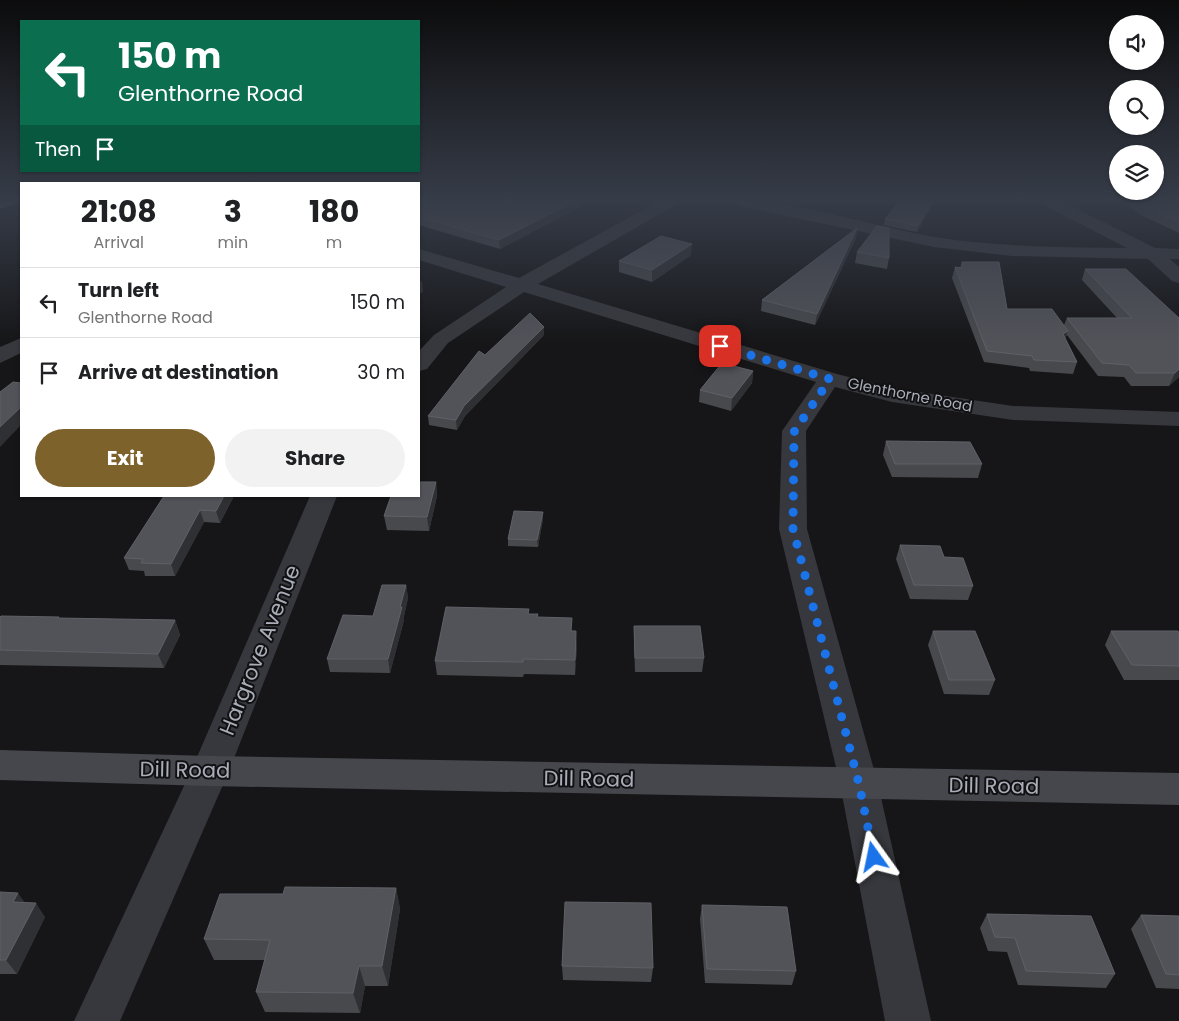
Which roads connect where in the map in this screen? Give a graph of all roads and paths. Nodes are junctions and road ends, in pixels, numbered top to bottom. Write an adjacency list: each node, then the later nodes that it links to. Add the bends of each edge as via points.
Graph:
1 (586, 249): 8 (street)
2 (992, 249): 5 (street)
3 (1142, 249): 5 (street)
4 (420, 254): 8 (street, Glenthorne Road)
5 (1153, 254): 6 (street); 7 (street)
6 (1179, 254)
7 (1179, 277)
8 (520, 286): 11 (street, via 441,339); 12 (street, Glenthorne Road)
9 (20, 345): 10 (street)
10 (0, 356)
11 (420, 363)
12 (830, 379): 13 (street, Glenthorne Road, via 892,395 1013,413); 17 (street, via 794,432 793,529)
13 (1179, 419)
14 (324, 497): 16 (street, Hargrove Avenue)
15 (0, 765): 16 (street, Dill Road)
16 (210, 771): 17 (street, Dill Road); 19 (street, Hargrove Avenue)
17 (859, 784): 18 (street, Dill Road); 20 (street)
18 (1179, 790)
19 (97, 1021)
20 (908, 1021)

